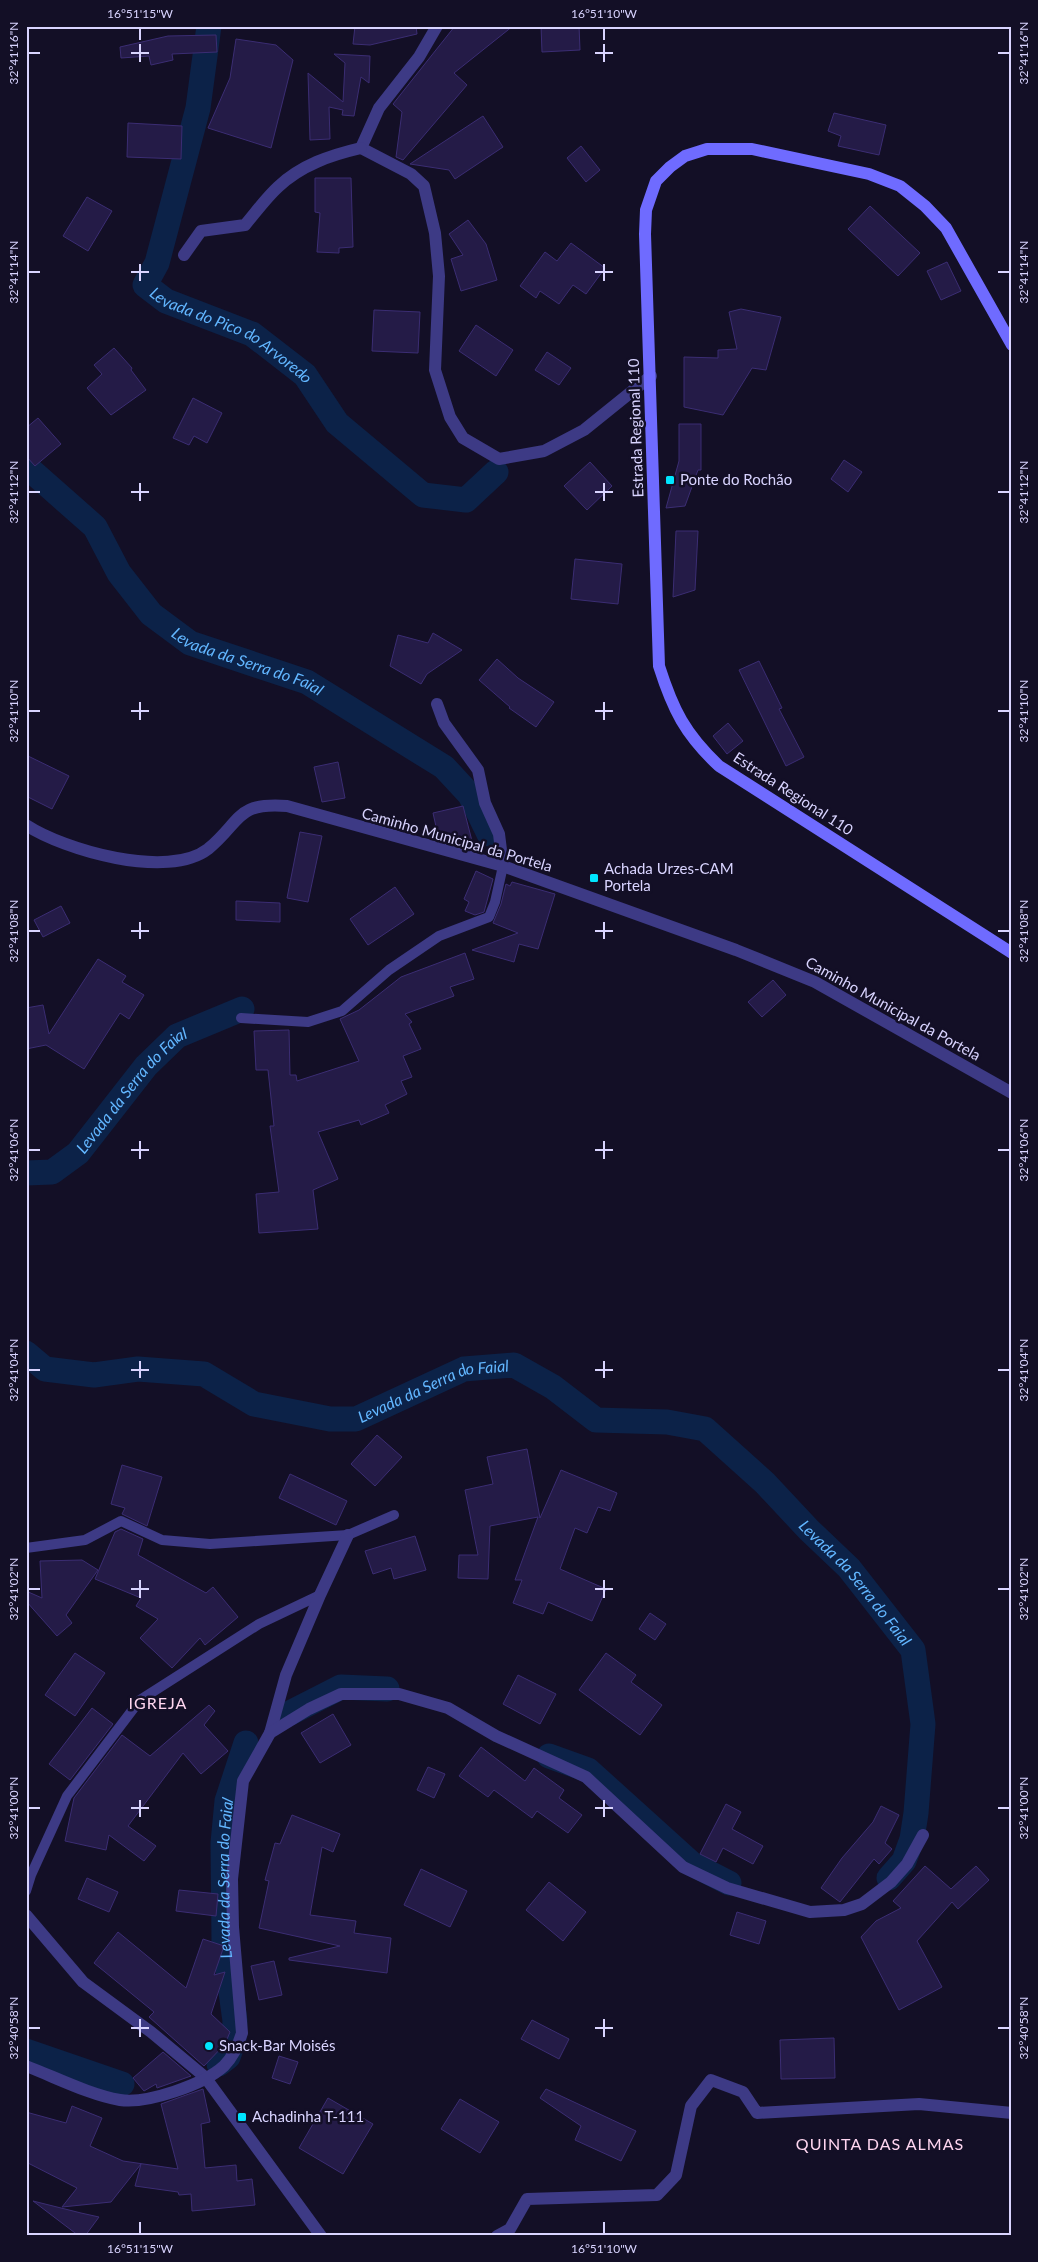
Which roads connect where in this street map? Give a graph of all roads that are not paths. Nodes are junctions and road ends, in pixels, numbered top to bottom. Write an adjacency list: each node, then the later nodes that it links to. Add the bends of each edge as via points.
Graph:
1 (437, 26): 2 (street, via 419,57 379,108)
2 (361, 148): 3 (street, via 304,166 278,187 245,225 201,231); 5 (street, via 411,174 424,186 435,233 439,276 435,370 450,417 463,438 499,459 544,451 584,430)
3 (184, 255)
4 (1012, 345): 5 (main road, Estrada Regional 110, via 946,228 900,186 869,174 752,149 706,149 670,166 656,181 646,210)
5 (651, 376): 9 (main road, Estrada Regional 110, via 659,666 676,713 698,746 719,766)
6 (437, 704): 8 (street, via 444,723 478,770 485,803 499,834)
7 (26, 825): 8 (street, Caminho Municipal da Portela, via 48,837 132,862 181,861 207,850 252,808 287,806)
8 (503, 866): 10 (lane, via 489,918 439,936 389,970 342,1011 308,1022); 11 (street, Caminho Municipal da Portela, via 815,982)
9 (1012, 953)
10 (240, 1018)
11 (1012, 1093)
12 (394, 1515): 13 (lane)
13 (348, 1535): 14 (lane, via 210,1544 162,1540 121,1521 84,1540); 15 (street)
14 (26, 1548)
15 (320, 1595): 16 (street, via 286,1676); 18 (lane, via 259,1624 140,1700 67,1796)
16 (270, 1733): 17 (street, via 341,1694 399,1694 448,1708 496,1736 586,1777 683,1867 727,1888 810,1912 844,1910 862,1904 902,1870); 21 (street, via 243,1781 232,1878 232,1927 242,2033 237,2050 223,2066)
17 (923, 1835)
18 (26, 1891)
19 (26, 1915): 21 (street, via 83,1982)
20 (26, 2066): 21 (street, via 121,2100 164,2096)
21 (205, 2077): 23 (street)
22 (1012, 2113): 24 (street, via 919,2104 757,2113 743,2092 710,2080 691,2106 676,2175 657,2194 527,2199 510,2229)
23 (321, 2236)
24 (497, 2236)

